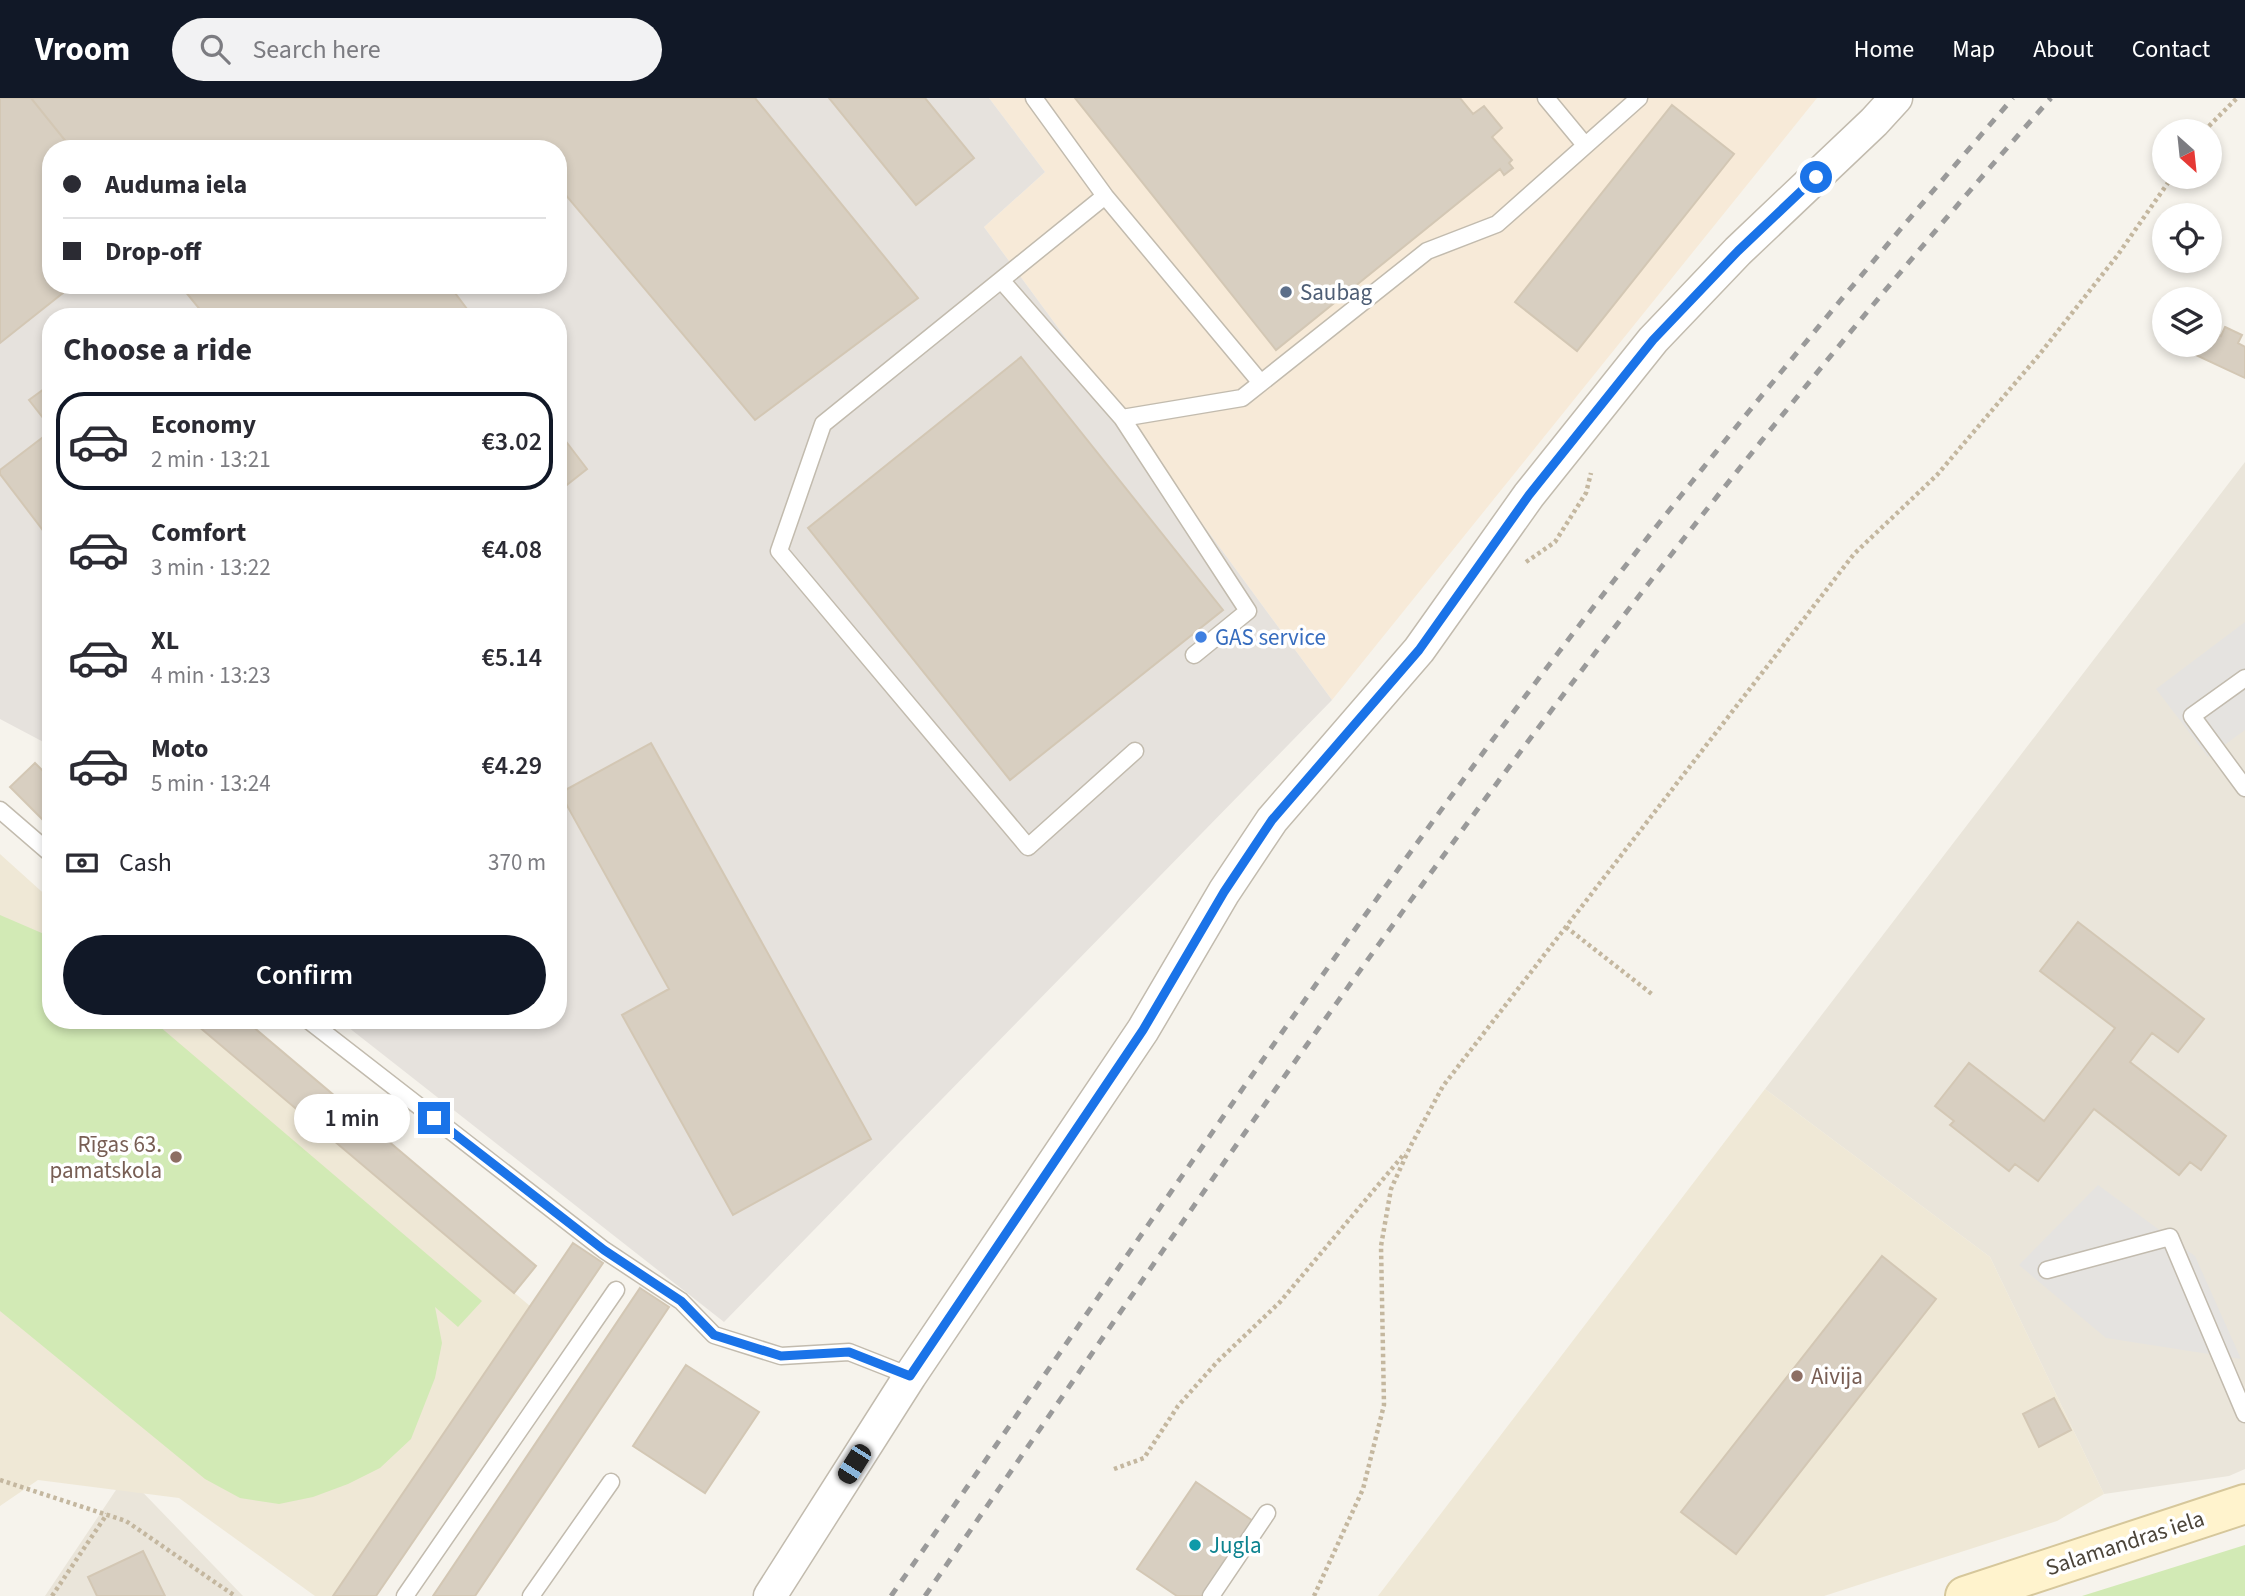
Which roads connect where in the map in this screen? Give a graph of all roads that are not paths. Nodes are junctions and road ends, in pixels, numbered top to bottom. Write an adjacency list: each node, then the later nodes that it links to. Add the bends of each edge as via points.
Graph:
1 (1034, 98): 6 (lane)
2 (1546, 98): 5 (lane)
3 (1639, 98): 5 (lane)
4 (1896, 98): 19 (street, via 1653,340 1529,495 1419,650 1272,820 1143,1030)
5 (1585, 145): 8 (lane, via 1497,224 1427,251)
6 (1105, 196): 7 (lane); 8 (lane)
7 (1001, 280): 9 (lane); 12 (lane, via 823,424 779,551 1028,847)
8 (1261, 383): 9 (lane, via 1242,397)
9 (1122, 418): 10 (lane, via 1248,611)
10 (1194, 655)
11 (2245, 678): 13 (lane, via 2192,716)
12 (1135, 751)
13 (2245, 788)
14 (0, 810): 15 (lane)
15 (42, 846)
16 (320, 1029): 19 (lane, via 604,1250 681,1301 714,1335 781,1356 849,1352)
17 (2047, 1270): 20 (lane, via 2170,1237)
18 (616, 1290): 24 (lane)
19 (910, 1376): 26 (street)
20 (2245, 1414)
21 (611, 1482): 25 (lane)
22 (2245, 1504): 28 (street, Salamandras iela)
23 (1267, 1513): 27 (lane)
24 (405, 1596)
25 (531, 1596)
26 (770, 1596)
27 (1211, 1596)
28 (1965, 1596)

